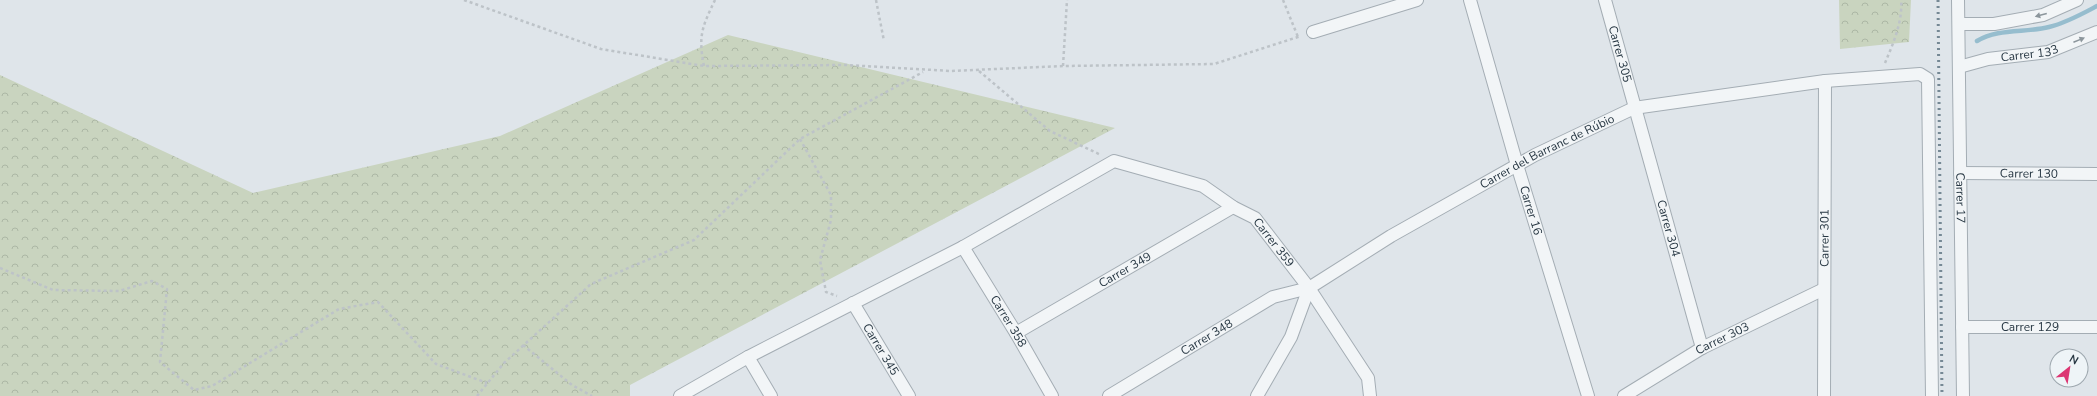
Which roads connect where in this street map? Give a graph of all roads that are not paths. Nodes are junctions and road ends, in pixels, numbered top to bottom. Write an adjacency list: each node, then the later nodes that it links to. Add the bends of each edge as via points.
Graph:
1 (1417, 0): 7 (street)
2 (1470, 0): 12 (street, Carrer 16)
3 (1605, 0): 11 (street, Carrer 305)
4 (1958, 0): 6 (street, Carrer 17)
5 (2077, 0): 6 (street, one-way to 6, via 2044,15 1994,24)
6 (1959, 24): 9 (street, Carrer 17)
7 (1313, 32)
8 (2097, 32): 9 (street, Carrer 133, one-way to 8, via 1988,59 2048,52)
9 (1959, 67): 13 (street, Carrer 17)
10 (1825, 81): 11 (street, Carrer del Barranc de Rúbio); 18 (street, Carrer 301); 35 (street, Carrer del Barranc de Rúbio, via 1920,74 1928,79)
11 (1634, 108): 12 (street, Carrer del Barranc de Rúbio); 23 (street, Carrer 304)
12 (1517, 165): 17 (street, Carrer del Barranc de Rúbio, via 1391,236); 32 (street, Carrer 16)
13 (1960, 173): 14 (street, Carrer 130); 20 (street, Carrer 17)
14 (2097, 174)
15 (1233, 207): 16 (street, Carrer 359, via 1203,186 1114,161); 17 (street, Carrer 359, via 1255,218); 22 (street, Carrer 349)
16 (963, 247): 19 (street); 22 (street, Carrer 358)
17 (1309, 288): 29 (street, Carrer 348, via 1273,297); 30 (street, via 1291,337); 31 (street, Carrer 359, via 1368,378)
18 (1824, 289): 23 (street, Carrer 303); 34 (street, Carrer 301)
19 (853, 303): 24 (street); 27 (street, Carrer 345)
20 (1962, 327): 21 (street, Carrer 129); 36 (street, Carrer 17)
21 (2097, 327)
22 (1016, 333): 28 (street, Carrer 358)
23 (1702, 348): 33 (street, Carrer 303)
24 (748, 357): 25 (street); 26 (street)
25 (680, 396)
26 (771, 396)
27 (909, 396)
28 (1052, 396)
29 (1109, 396)
30 (1257, 396)
31 (1370, 396)
32 (1588, 396)
33 (1624, 396)
34 (1824, 396)
35 (1932, 396)
36 (1963, 396)

